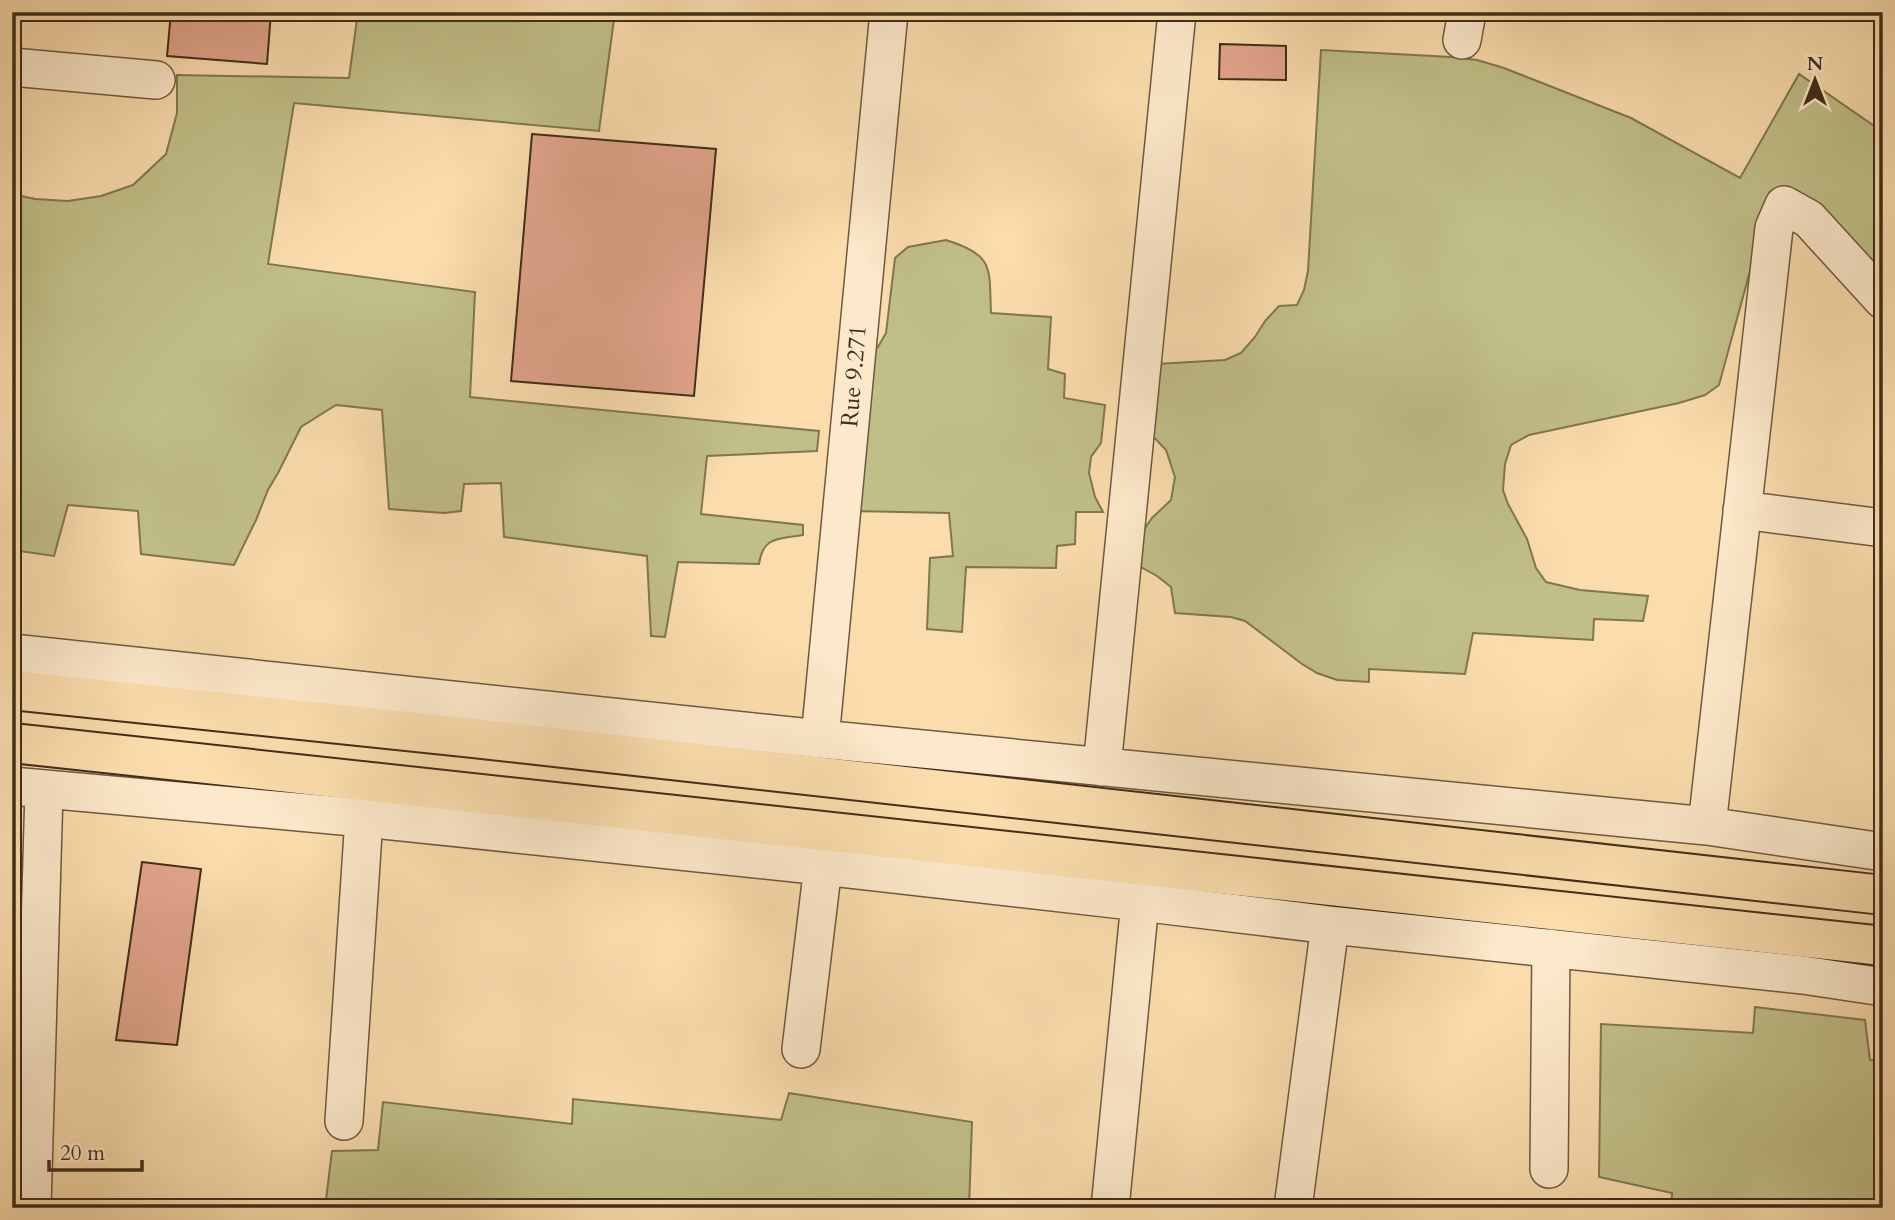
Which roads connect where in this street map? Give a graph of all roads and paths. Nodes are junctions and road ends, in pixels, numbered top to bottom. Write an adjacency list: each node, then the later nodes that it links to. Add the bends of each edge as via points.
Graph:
1 (889, 12): 10 (street, Rue 9.271)
2 (1177, 12): 12 (street)
3 (12, 67): 4 (street)
4 (156, 80)
5 (1883, 300): 6 (street, via 1809,219 1784,205 1774,228)
6 (1742, 510): 7 (street); 15 (street)
7 (1883, 528)
8 (12, 653): 10 (street)
9 (12, 690): 18 (highway)
10 (820, 739): 12 (street)
11 (12, 743): 21 (highway)
12 (1102, 767): 15 (street)
13 (28, 788): 14 (street); 27 (street)
14 (364, 818): 17 (street); 25 (street)
15 (1707, 826): 16 (street)
16 (1883, 852)
17 (823, 866): 19 (street); 24 (street)
18 (1883, 895)
19 (1140, 902): 20 (street); 28 (street)
20 (1329, 925): 22 (street); 29 (street)
21 (1883, 946)
22 (1551, 948): 23 (street); 26 (street)
23 (1883, 987)
24 (801, 1049)
25 (344, 1121)
26 (1549, 1169)
27 (32, 1208)
28 (1110, 1208)
29 (1293, 1208)

